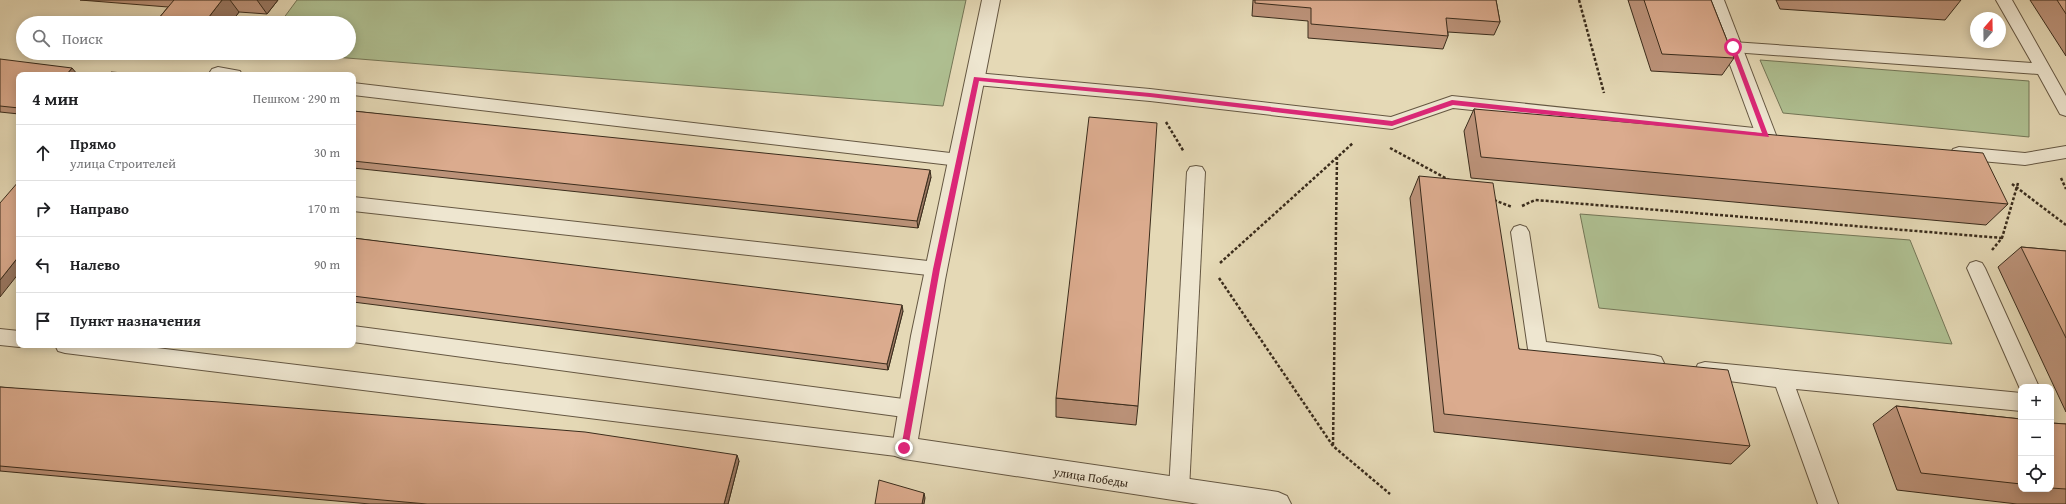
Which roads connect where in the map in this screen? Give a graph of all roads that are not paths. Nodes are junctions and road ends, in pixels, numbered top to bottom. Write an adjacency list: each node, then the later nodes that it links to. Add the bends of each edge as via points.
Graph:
1 (991, 0): 6 (street)
2 (1715, 0): 4 (street)
3 (2004, 0): 5 (lane)
4 (1733, 47): 5 (lane); 9 (street)
5 (2043, 69): 8 (lane)
6 (976, 78): 9 (lane, via 1150,95 1392,124 1452,102); 12 (street)
7 (356, 89): 12 (lane)
8 (2066, 110)
9 (1774, 136)
10 (1946, 152): 11 (lane, via 2025,158)
11 (2066, 152)
12 (959, 160): 17 (street)
13 (1196, 172): 27 (lane)
14 (356, 204): 17 (lane)
15 (1520, 232): 22 (lane, via 1538,349)
16 (1976, 268): 23 (lane)
17 (937, 269): 25 (street)
18 (356, 334): 25 (lane)
19 (0, 337): 20 (lane)
20 (16, 339)
21 (89, 348): 26 (lane)
22 (1783, 379): 24 (lane); 29 (lane)
23 (2028, 384)
24 (2018, 402)
25 (911, 409): 26 (street)
26 (904, 448): 27 (street, улица Победы)
27 (1179, 490): 28 (street, улица Победы)
28 (1278, 504)
29 (1828, 504)

